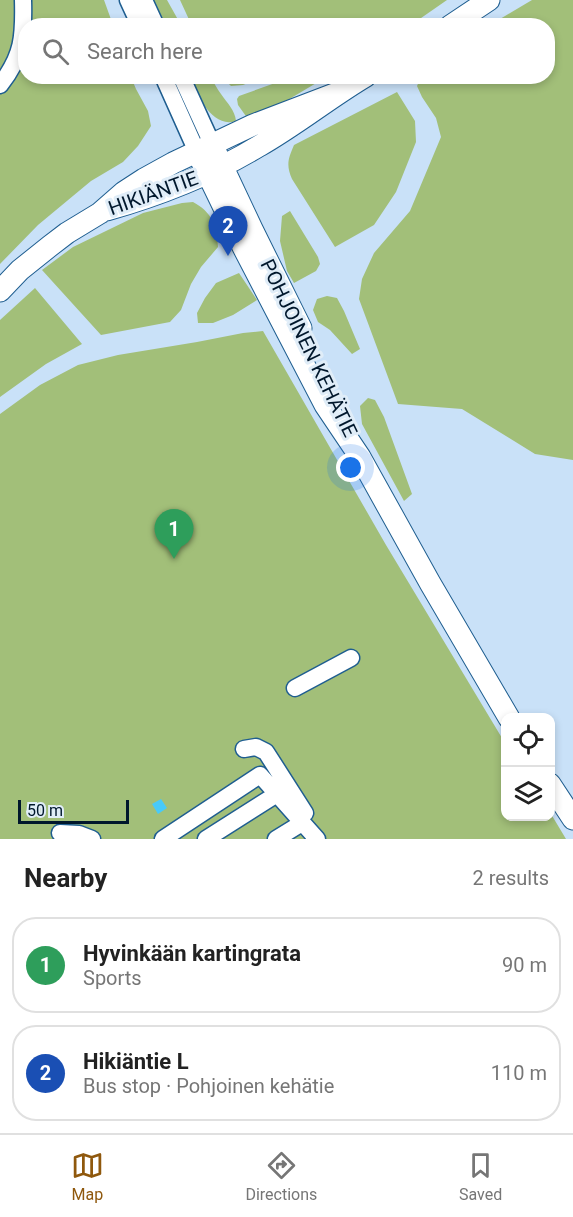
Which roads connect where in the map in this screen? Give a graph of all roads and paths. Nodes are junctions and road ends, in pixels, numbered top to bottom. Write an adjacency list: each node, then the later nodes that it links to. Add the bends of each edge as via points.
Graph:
1 (23, 0): 5 (street)
2 (128, 0): 6 (street)
3 (144, 0): 7 (street)
4 (489, 0): 8 (main road)
5 (23, 18)
6 (136, 18)
7 (152, 18)
8 (462, 18)
9 (18, 54): 13 (street)
10 (168, 84): 15 (street, POHJOINEN KEHÄTIE)
11 (184, 84): 15 (street, POHJOINEN KEHÄTIE)
12 (353, 84): 14 (main road)
13 (0, 85)
14 (342, 91): 15 (main road, HIKIÄNTIE); 16 (main road, HIKIÄNTIE, via 258,147)
15 (204, 148): 16 (main road, POHJOINEN KEHÄTIE); 17 (main road, HIKIÄNTIE, via 130,188)
16 (214, 170): 17 (main road, HIKIÄNTIE); 21 (main road, POHJOINEN KEHÄTIE, via 252,229 337,399 360,457)
17 (100, 213): 18 (main road, HIKIÄNTIE, via 50,246)
18 (0, 291)
19 (351, 658): 20 (street)
20 (295, 688)
21 (507, 713)
22 (244, 749): 32 (street, via 256,747 266,752)
23 (555, 791): 25 (main road)
24 (277, 794): 26 (street); 29 (street, via 260,775); 30 (street)
25 (573, 819)
26 (303, 823): 31 (street); 32 (street)
27 (60, 833): 28 (street)
28 (92, 839)
29 (163, 839)
30 (206, 839)
31 (276, 839)
32 (319, 839)

